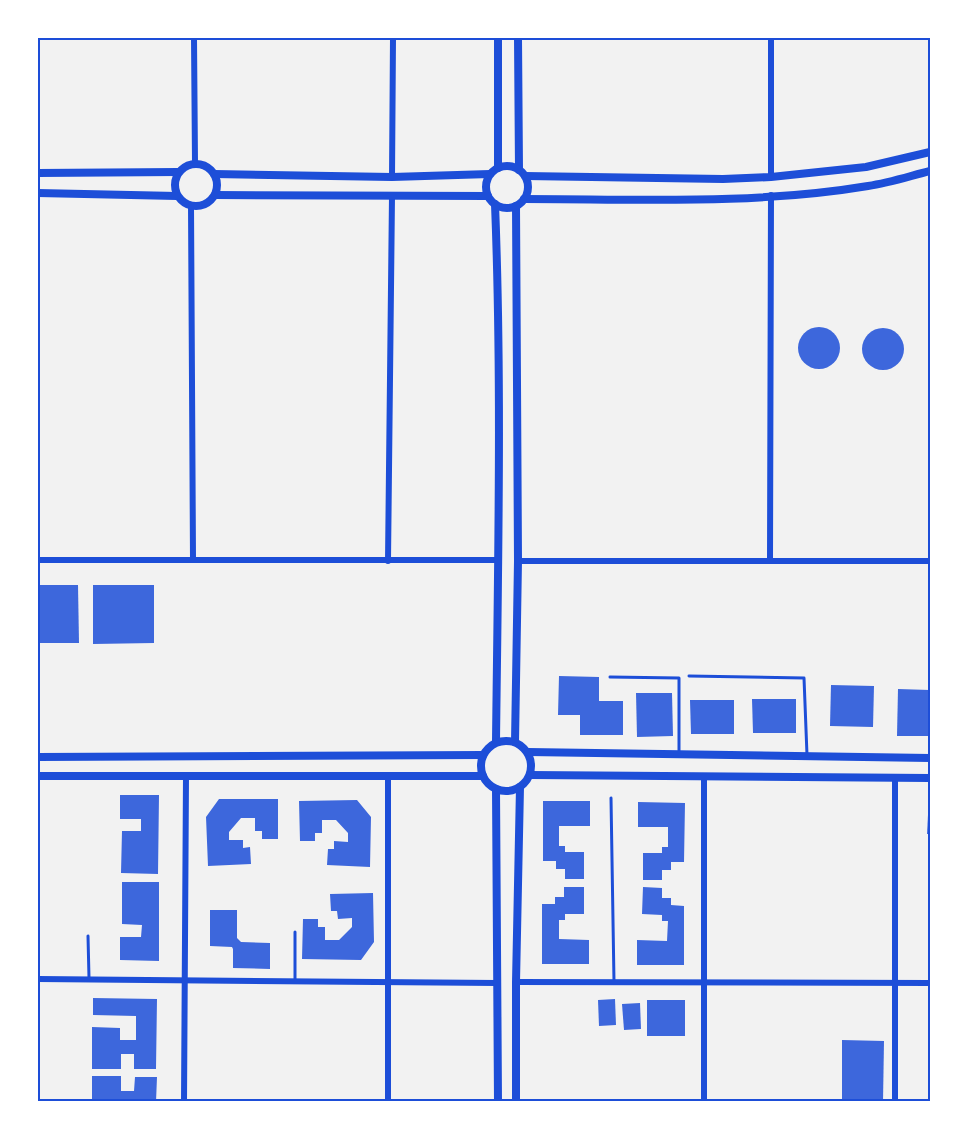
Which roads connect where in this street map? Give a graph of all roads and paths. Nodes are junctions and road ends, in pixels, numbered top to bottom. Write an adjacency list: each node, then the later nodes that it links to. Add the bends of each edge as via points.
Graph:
1 (194, 38): 7 (street)
2 (393, 38): 15 (street)
3 (498, 38): 8 (street)
4 (518, 38): 12 (street)
5 (771, 38): 16 (street)
6 (930, 152): 16 (street, via 866,167)
7 (195, 163): 10 (street); 13 (street)
8 (498, 168): 12 (street, via 509,166); 14 (street)
9 (930, 171): 19 (street, via 869,186)
10 (178, 172): 11 (street); 20 (street, via 174,184)
11 (38, 173)
12 (522, 173): 16 (street); 23 (street, via 528,188)
13 (214, 174): 15 (street); 18 (street)
14 (490, 174): 15 (street); 22 (street)
15 (392, 177)
16 (771, 177)
17 (38, 193): 20 (street)
18 (215, 195): 21 (street); 25 (street, via 205,204)
19 (771, 195): 23 (street); 29 (street)
20 (177, 196): 25 (street)
21 (392, 196): 22 (street); 30 (street)
22 (488, 196): 24 (street)
23 (524, 199): 26 (street)
24 (495, 204): 26 (street, via 505,208); 31 (street)
25 (191, 206): 27 (street)
26 (516, 206): 32 (street)
27 (193, 559): 28 (street); 30 (street)
28 (38, 560)
29 (770, 560): 32 (street); 33 (street)
30 (388, 561): 31 (street)
31 (498, 561): 36 (street)
32 (518, 561): 37 (street)
33 (930, 561)
34 (689, 676): 42 (lane, via 804,678)
35 (610, 677): 39 (lane, via 679,678)
36 (496, 742): 37 (main road); 40 (main road)
37 (515, 742): 38 (main road)
38 (528, 752): 39 (main road); 47 (main road)
39 (679, 754): 42 (main road)
40 (483, 755): 41 (main road); 46 (main road)
41 (38, 756)
42 (807, 756): 43 (main road)
43 (930, 758)
44 (38, 776): 45 (main road)
45 (186, 776): 49 (main road); 61 (street)
46 (483, 776): 49 (main road); 53 (main road)
47 (530, 776): 48 (main road); 52 (main road)
48 (704, 776): 50 (main road); 64 (street)
49 (388, 777): 60 (street)
50 (895, 778): 51 (main road); 65 (street)
51 (930, 778)
52 (520, 787): 53 (main road); 62 (street)
53 (496, 789): 66 (street)
54 (611, 798): 63 (lane)
55 (295, 932): 59 (lane)
56 (88, 936): 58 (lane)
57 (38, 980): 58 (street)
58 (89, 980): 61 (street)
59 (295, 981): 60 (street); 61 (street)
60 (388, 981): 66 (street); 69 (street)
61 (184, 982): 68 (street)
62 (516, 982): 63 (street); 71 (street)
63 (614, 982): 64 (street)
64 (704, 982): 65 (street); 72 (street)
65 (895, 982): 67 (street); 73 (street)
66 (497, 983): 70 (street)
67 (930, 983)
68 (184, 1101)
69 (388, 1101)
70 (498, 1101)
71 (516, 1101)
72 (704, 1101)
73 (895, 1101)

